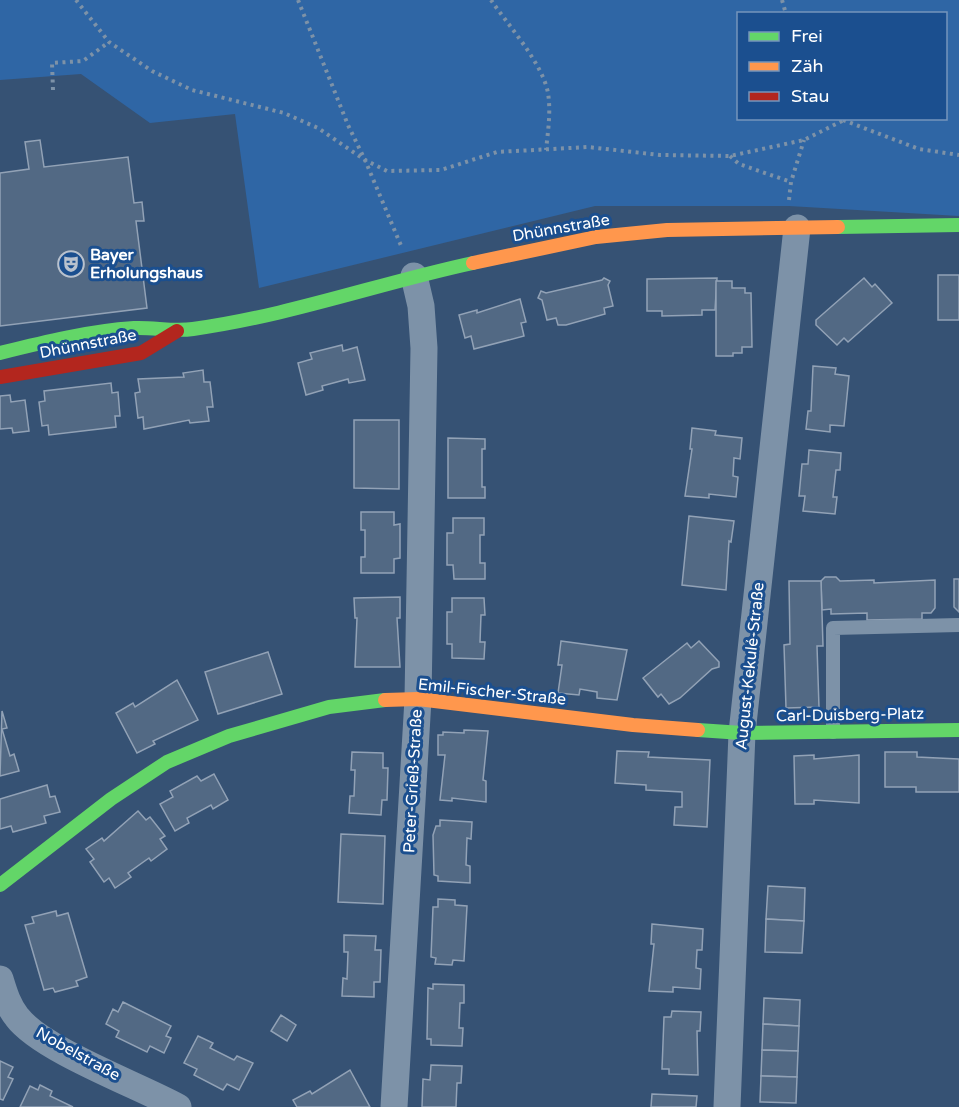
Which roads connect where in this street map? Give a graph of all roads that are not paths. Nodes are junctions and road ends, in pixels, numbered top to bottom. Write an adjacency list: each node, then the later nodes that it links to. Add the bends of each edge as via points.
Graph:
1 (959, 225): 2 (main road, Dhünnstraße)
2 (797, 228): 3 (main road, Dhünnstraße, via 667,230 596,237); 11 (street, August-Kekulé-Straße)
3 (414, 276): 4 (main road, Dhünnstraße, via 285,310); 8 (street, Peter-Grieß-Straße, via 424,348)
4 (177, 331): 5 (main road, Dhünnstraße, via 136,328 71,336); 6 (main road, Dhünnstraße, via 141,353)
5 (0, 353)
6 (0, 377)
7 (959, 626): 10 (lane, via 833,628)
8 (418, 699): 11 (main road, Emil-Fischer-Straße, via 633,725); 12 (main road, Emil-Fischer-Straße, via 375,700 295,715 167,762 130,785); 15 (street, Peter-Grieß-Straße)
9 (959, 729): 10 (main road, Carl-Duisberg-Platz)
10 (833, 732): 11 (main road, Carl-Duisberg-Platz)
11 (742, 733): 16 (street, August-Kekulé-Straße)
12 (0, 885)
13 (0, 979): 14 (street, Nobelstraße, via 18,1018 42,1037)
14 (178, 1107)
15 (394, 1107)
16 (727, 1107)

